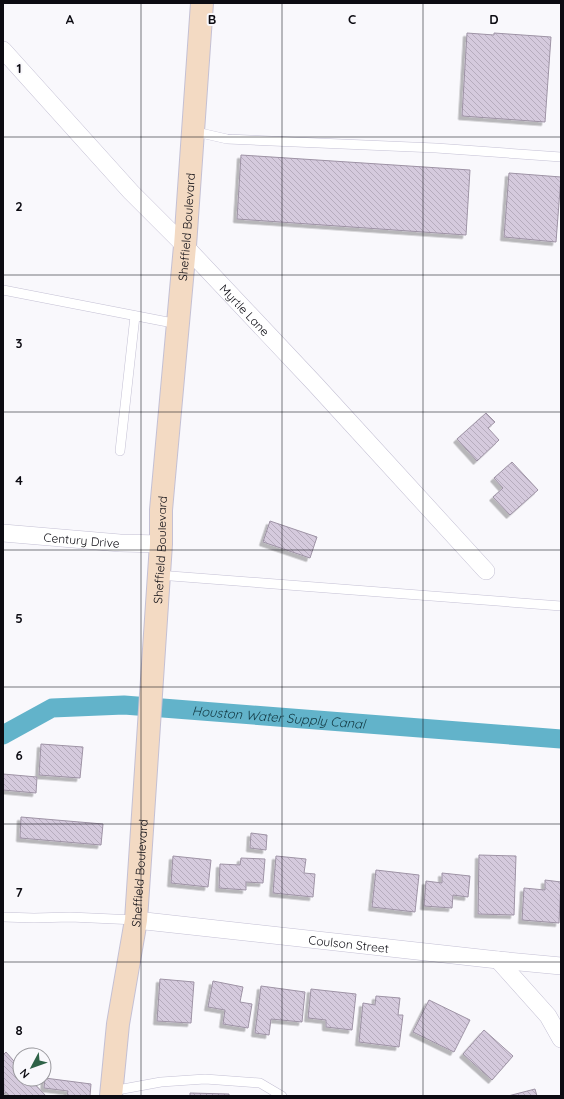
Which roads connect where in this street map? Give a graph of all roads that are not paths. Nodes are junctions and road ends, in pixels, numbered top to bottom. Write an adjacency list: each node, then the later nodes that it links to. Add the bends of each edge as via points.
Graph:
1 (202, 3): 3 (street, Sheffield Boulevard)
2 (3, 50): 5 (street, Myrtle Lane, via 131,192)
3 (192, 131): 4 (lane, via 227,139 436,148); 5 (street, Sheffield Boulevard)
4 (561, 157)
5 (185, 246): 8 (street, Sheffield Boulevard); 12 (street, Myrtle Lane)
6 (3, 290): 7 (lane)
7 (135, 316): 8 (lane); 9 (lane)
8 (178, 324): 11 (street, Sheffield Boulevard, via 161,510)
9 (120, 451)
10 (3, 533): 11 (street, Century Drive)
11 (161, 544): 13 (street, Sheffield Boulevard)
12 (486, 571)
13 (158, 575): 14 (lane); 16 (street, Sheffield Boulevard)
14 (561, 606)
15 (3, 917): 16 (lane, via 70,916)
16 (136, 920): 17 (street, Coulson Street); 20 (street, Sheffield Boulevard, via 118,1024)
17 (498, 960): 18 (street, Coulson Street); 19 (street, via 548,1016)
18 (561, 966)
19 (561, 1039)
20 (111, 1094): 21 (lane, via 161,1082 205,1079 260,1083)
21 (282, 1096)

